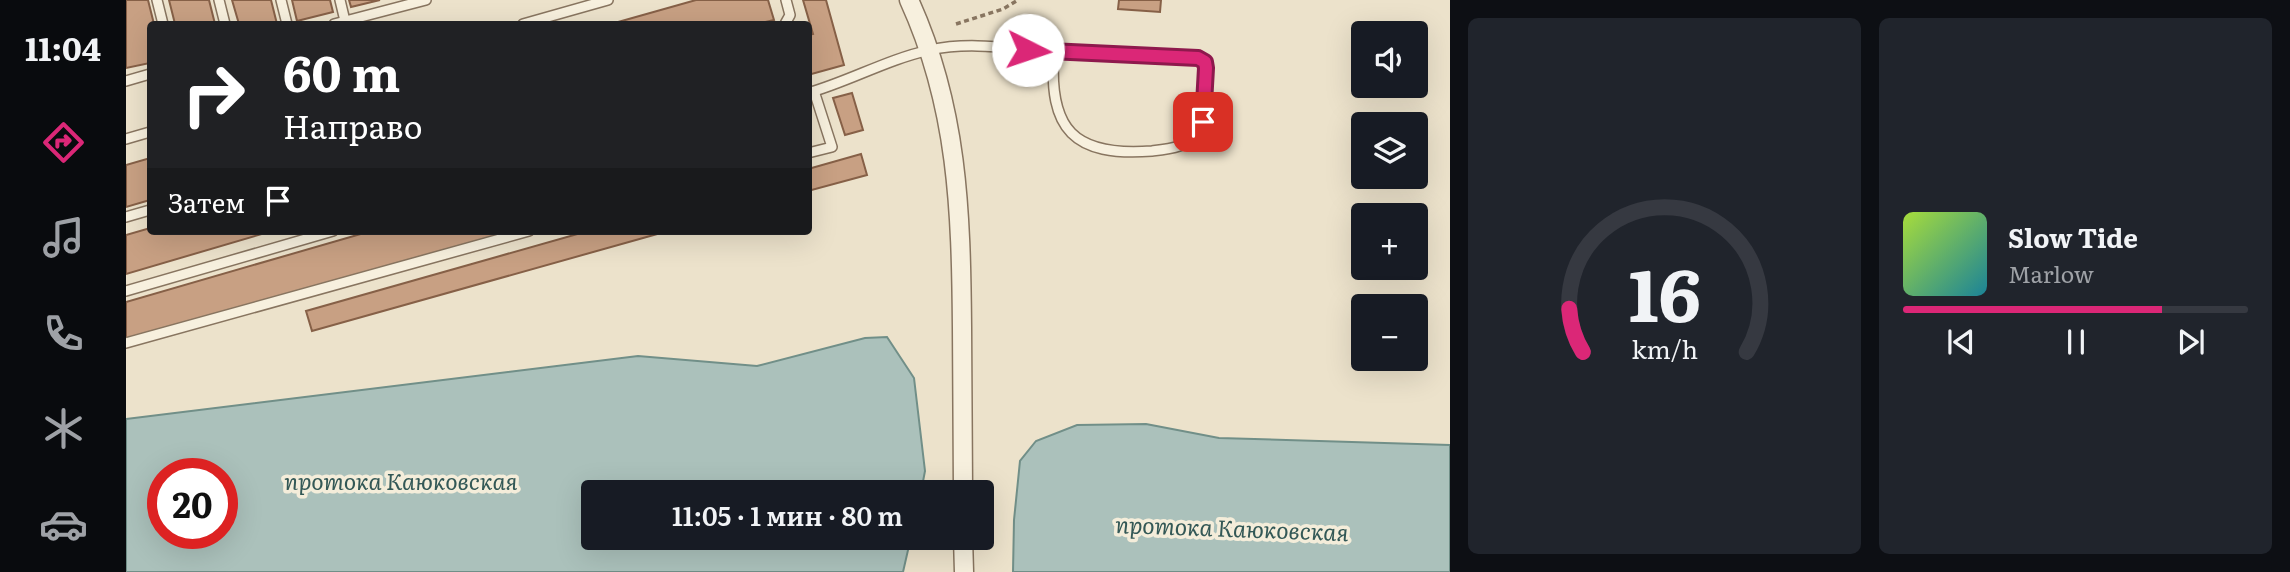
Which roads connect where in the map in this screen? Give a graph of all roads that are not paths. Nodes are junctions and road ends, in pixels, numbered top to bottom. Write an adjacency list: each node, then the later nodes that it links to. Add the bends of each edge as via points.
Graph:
1 (157, 0): 10 (lane)
2 (219, 0): 11 (lane)
3 (281, 0): 12 (lane)
4 (340, 0): 13 (lane)
5 (426, 0): 9 (lane)
6 (608, 0): 14 (lane)
7 (786, 0): 15 (lane, via 790,15)
8 (909, 0): 16 (street)
9 (402, 3): 13 (lane)
10 (162, 21)
11 (224, 21)
12 (286, 21)
13 (345, 21)
14 (534, 21)
15 (787, 21)
16 (929, 50): 17 (lane, via 976,46); 20 (lane); 31 (street, via 942,90 956,178)
17 (1054, 52): 17 (lane, via 1052,82 1058,106 1069,129 1087,146 1114,152 1167,149 1181,146 1199,132 1206,68 1198,58)
18 (147, 75): 19 (lane)
19 (126, 81)
20 (812, 92)
21 (812, 95): 24 (lane, via 832,146)
22 (147, 133): 23 (lane)
23 (126, 139)
24 (812, 152)
25 (147, 211): 26 (lane)
26 (126, 217)
27 (319, 235): 29 (lane)
28 (515, 235): 30 (lane)
29 (126, 291)
30 (126, 343)
31 (963, 480)
32 (963, 550): 33 (street)
33 (964, 572)

